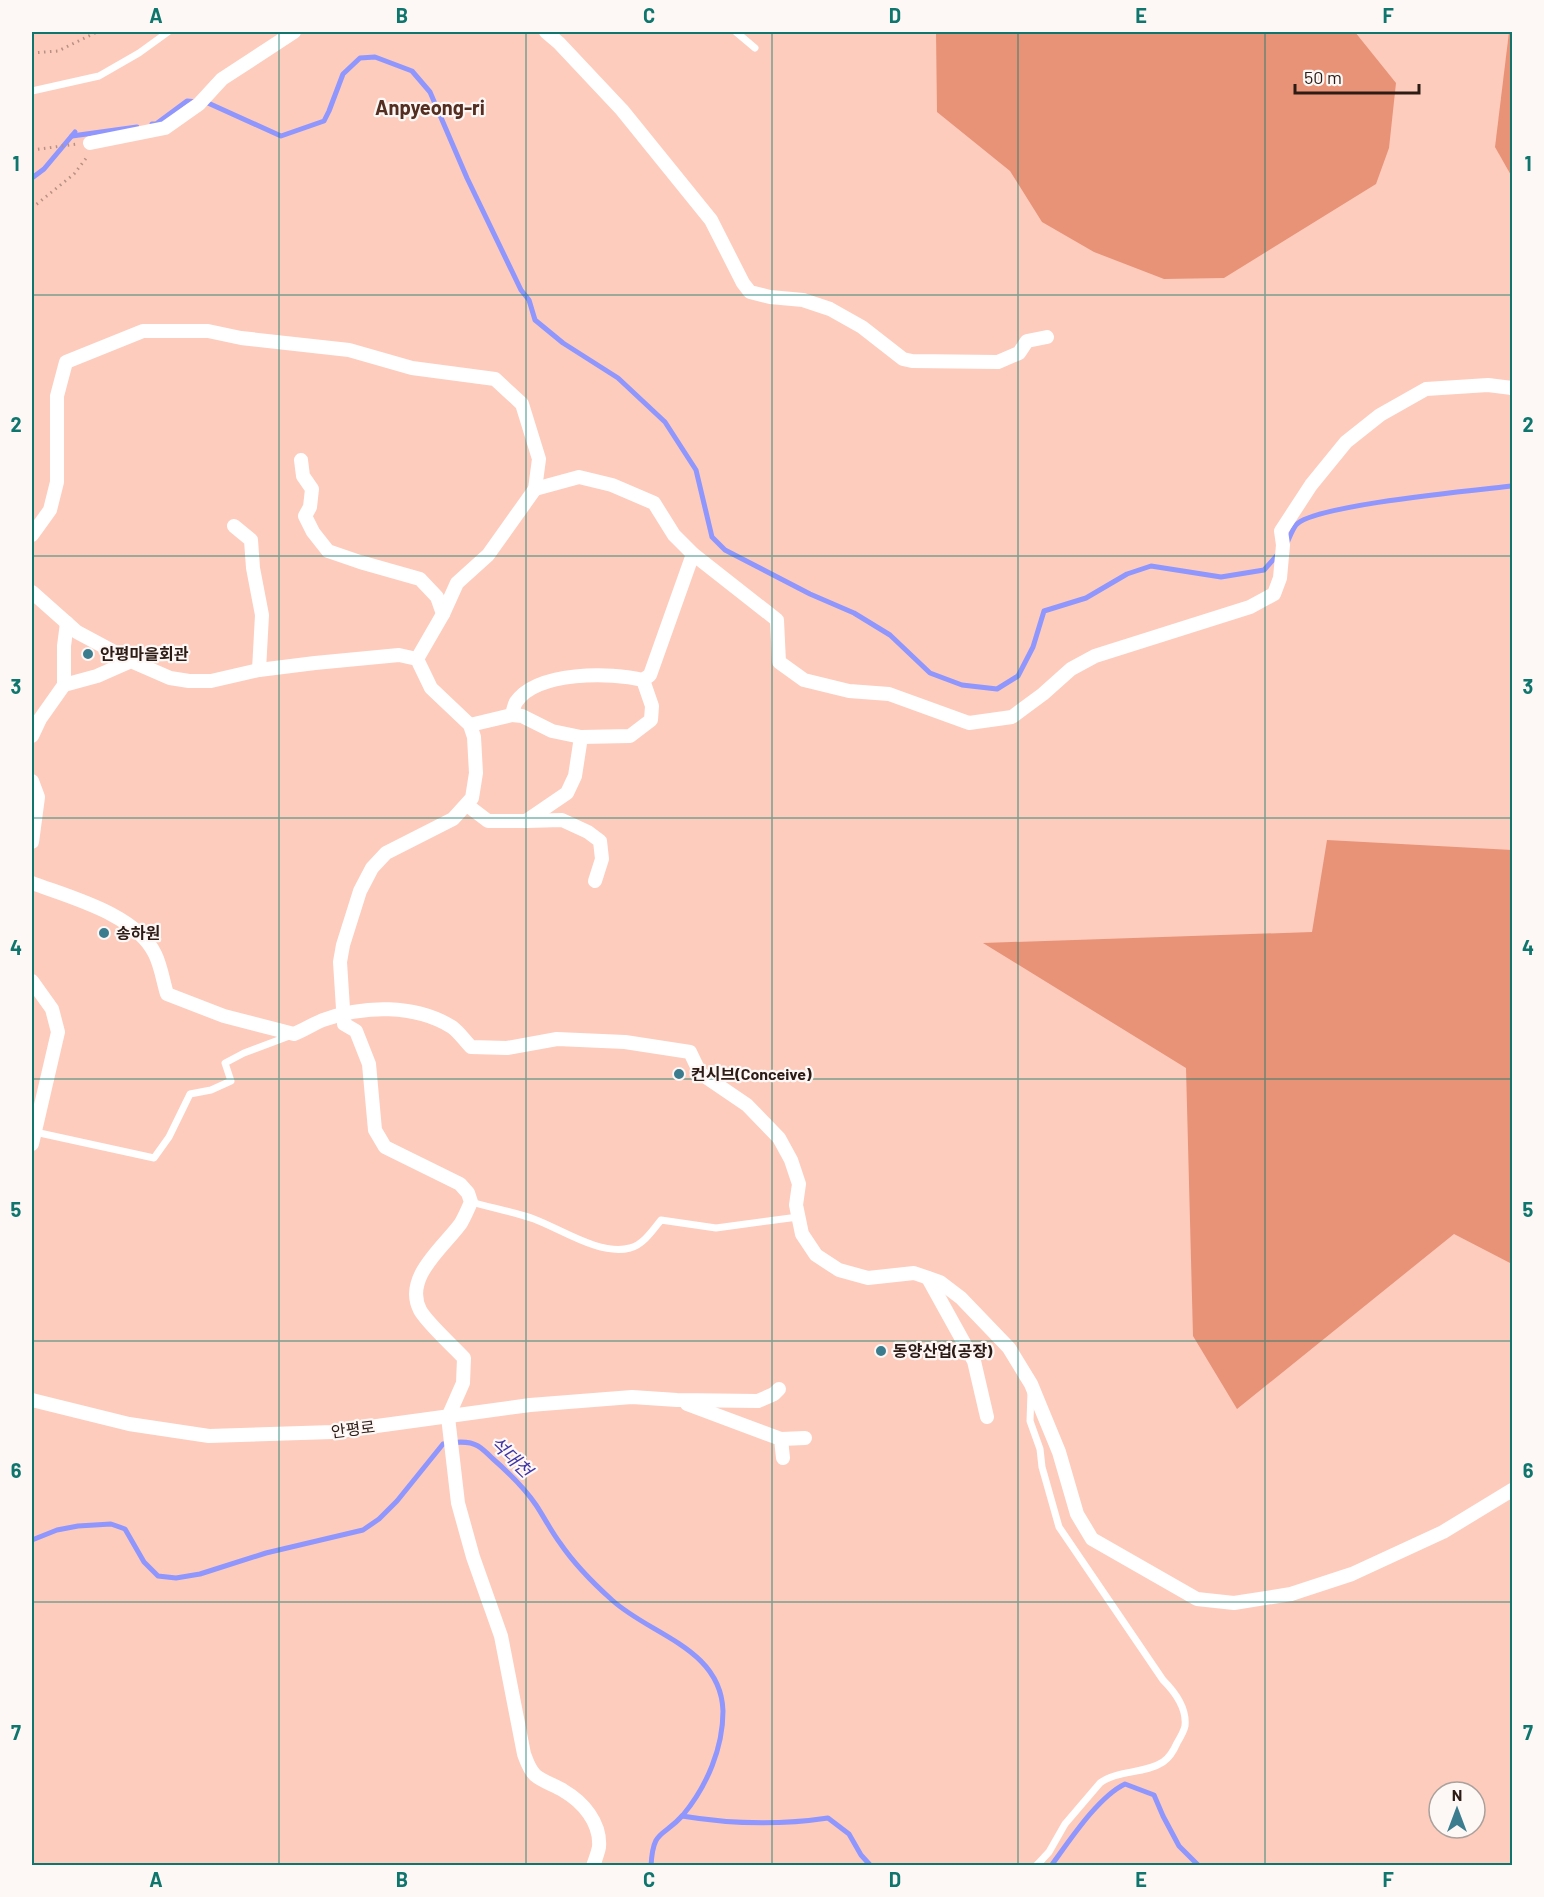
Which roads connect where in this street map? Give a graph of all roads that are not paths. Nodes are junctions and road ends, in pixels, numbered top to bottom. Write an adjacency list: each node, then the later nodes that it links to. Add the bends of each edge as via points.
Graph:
1 (168, 32): 6 (lane, via 99,76)
2 (294, 32): 7 (street, via 222,79 165,128)
3 (546, 32): 8 (street, via 622,110 711,220 750,292 803,300 830,309 912,362 998,362 1019,353 1027,342)
4 (736, 32): 5 (lane)
5 (755, 48)
6 (32, 91)
7 (94, 142)
8 (1047, 336)
9 (1512, 388): 14 (street, via 1488,385 1426,389 1380,415 1346,442 1281,531 1280,578 1274,594 1250,607 1095,656 1071,669 1012,717 969,723 889,694 849,691 804,680 779,662 777,620)
10 (301, 460): 16 (street, via 303,476 312,489 305,516 328,551 420,579 437,597)
11 (535, 489): 13 (street, via 539,459 522,404 495,379 412,368 349,350 208,331 143,331 66,362 57,396 57,482 50,510); 14 (street, via 579,477 612,485 654,503 674,535); 16 (street, via 488,555 458,583)
12 (234, 526): 20 (street, via 251,540 262,615)
13 (32, 535)
14 (693, 554): 21 (street, via 650,675)
15 (32, 592): 17 (street)
16 (443, 614): 18 (street)
17 (67, 623): 19 (street); 22 (street)
18 (417, 659): 20 (street, via 399,656); 24 (street, via 431,688)
19 (131, 661): 20 (street, via 170,678 189,681 211,681); 22 (street)
20 (259, 670)
21 (643, 680): 23 (street, via 559,678 530,689 516,703); 26 (street, via 651,720 630,736)
22 (64, 685): 25 (street)
23 (512, 715): 24 (street); 26 (street)
24 (470, 725): 28 (street, via 476,773)
25 (32, 736)
26 (581, 737): 29 (street, via 575,776 567,793)
27 (32, 781): 30 (street, via 38,797)
28 (467, 805): 29 (street, via 488,820); 34 (street, via 453,819 386,853 372,868 360,891 343,945 340,962)
29 (526, 821): 31 (street, via 562,820 600,841 602,859)
30 (32, 842)
31 (595, 881)
32 (32, 883): 35 (street, via 102,908 137,932 154,952 167,994 224,1016)
33 (32, 981): 36 (street, via 52,1009 58,1032)
34 (344, 1014): 35 (street); 38 (street, via 344,1024 356,1031 369,1064 375,1130 385,1147 460,1184); 39 (street, via 384,1009 428,1014 454,1029 471,1047 507,1048 557,1039 625,1042 690,1052 700,1073 747,1105 779,1138 799,1184)
35 (294, 1034): 37 (lane, via 225,1063 231,1081 190,1094 154,1158)
36 (38, 1084): 37 (street)
37 (33, 1138)
38 (471, 1202): 39 (lane, via 533,1219 590,1244 615,1249 639,1244 661,1220 716,1228); 45 (street, via 461,1222 435,1253 417,1287 421,1311 464,1358 463,1383)
39 (798, 1217): 40 (street, via 802,1234 816,1255 839,1270 868,1278 914,1273)
40 (928, 1278): 41 (street, via 940,1282 981,1317 1009,1348); 46 (street, via 974,1361)
41 (1031, 1384): 50 (street, via 1059,1452 1077,1514 1092,1539 1197,1599 1234,1603 1291,1594 1352,1574 1443,1532); 52 (lane, via 1030,1421 1059,1527 1173,1689 1185,1727 1162,1762 1100,1783)
42 (779, 1389): 44 (street, via 758,1401)
43 (32, 1400): 45 (street, 안평로, via 129,1424 209,1436 333,1432)
44 (677, 1400): 45 (street, 안평로, via 632,1397 530,1405); 48 (street)
45 (448, 1417): 51 (street, via 458,1503 501,1636 524,1754 536,1776 582,1804 592,1818 599,1847)
46 (987, 1417)
47 (805, 1438): 48 (street)
48 (781, 1439): 49 (street)
49 (783, 1458)
50 (1512, 1490)
51 (594, 1866)
52 (1036, 1866)

